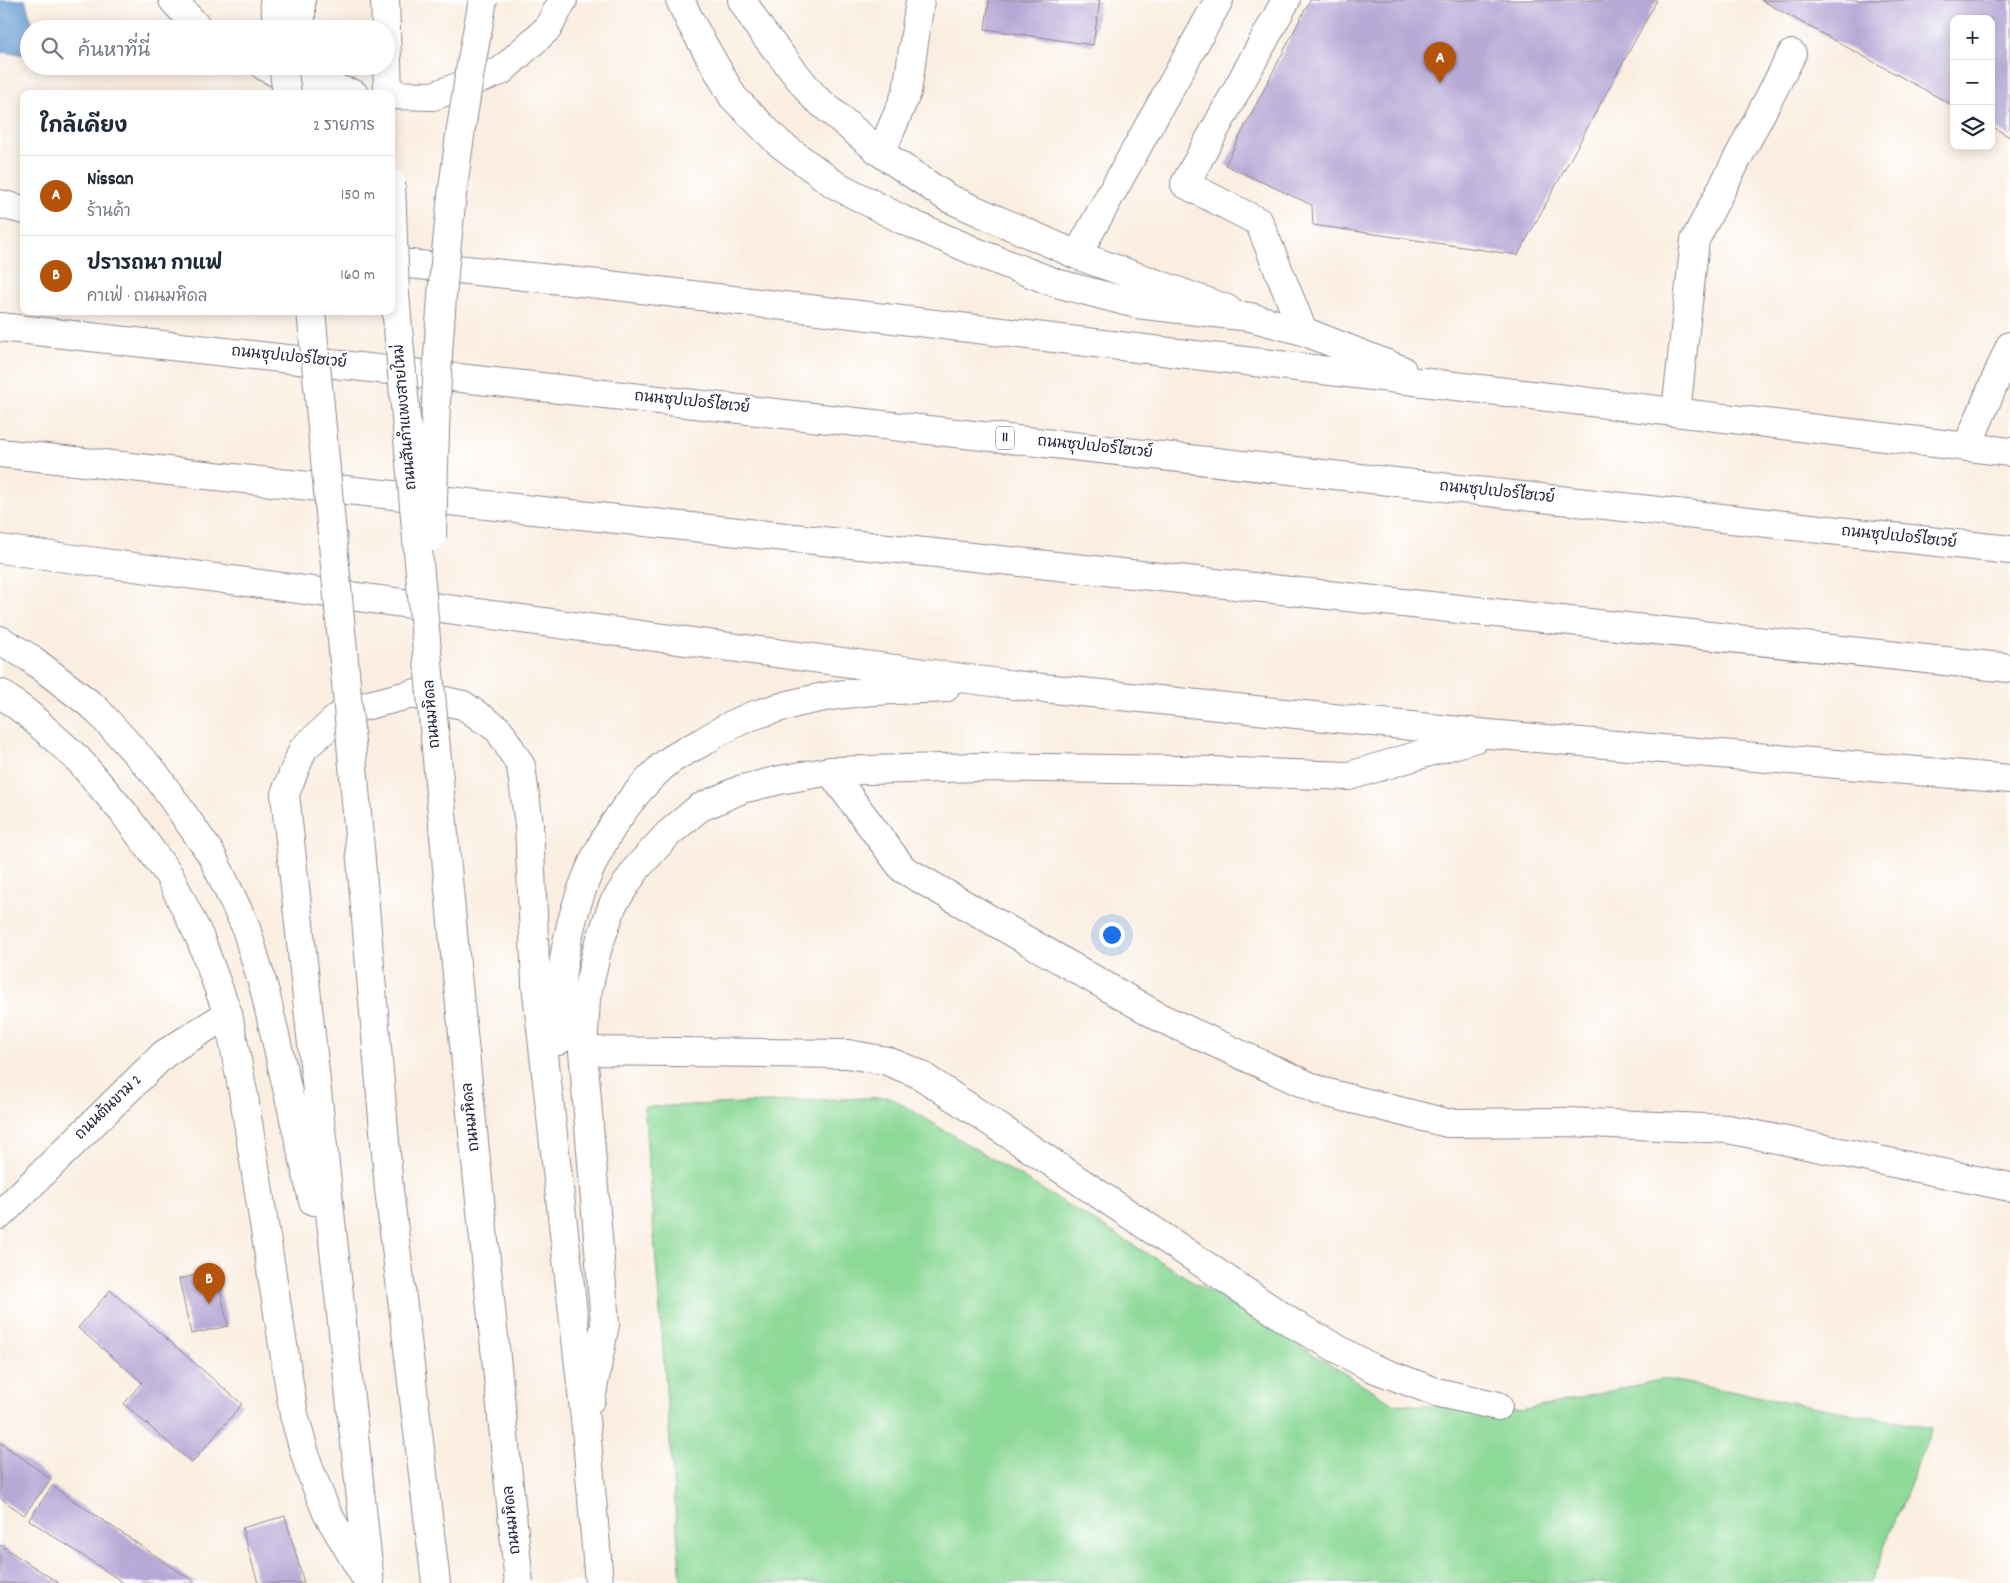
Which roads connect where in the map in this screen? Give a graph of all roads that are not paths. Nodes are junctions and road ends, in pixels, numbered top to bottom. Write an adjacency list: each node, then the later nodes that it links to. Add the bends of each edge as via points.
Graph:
1 (173, 0): 12 (main road)
2 (274, 0): 13 (main road)
3 (301, 0): 14 (main road)
4 (385, 0): 15 (main road)
5 (483, 0): 47 (main road, bridge, via 454,176 439,339)
6 (563, 0): 25 (main road, via 548,28 501,71 433,96)
7 (680, 0): 35 (main road, via 733,97 779,144 834,184 903,220 1056,283 1136,304)
8 (742, 0): 26 (main road, via 760,29 814,97)
9 (920, 0): 26 (main road, via 907,92)
10 (1219, 0): 31 (main road)
11 (1286, 0): 37 (main road, via 1185,184 1259,222)
12 (191, 20)
13 (277, 20)
14 (301, 20)
15 (386, 20)
16 (1792, 54): 40 (main road, via 1695,240)
17 (284, 75): 21 (main road, bridge)
18 (286, 75): 23 (main road)
19 (301, 75): 22 (main road)
20 (389, 75): 24 (main road)
21 (286, 90)
22 (301, 90)
23 (340, 90)
24 (390, 90)
25 (395, 95)
26 (881, 153): 31 (main road, via 948,198)
27 (0, 204): 28 (main road)
28 (20, 209)
29 (0, 220): 30 (main road)
30 (20, 222)
31 (1077, 255): 35 (main road)
32 (395, 262): 39 (main road, via 628,287)
33 (395, 295): 47 (main road, ถนนสันกำแพงสายใหม่, bridge)
34 (311, 315): 63 (main road, bridge, via 389,1189)
35 (1250, 317): 37 (main road)
36 (0, 326): 45 (main road, ถนนซุปเปอร์ไฮเวย์ / 11)
37 (1303, 330): 39 (main road)
38 (2010, 346): 41 (main road)
39 (1436, 384): 40 (main road)
40 (1676, 412): 41 (main road)
41 (1967, 447): 42 (main road)
42 (2010, 452)
43 (0, 453): 48 (main road)
44 (0, 549): 49 (main road)
45 (2010, 550)
46 (0, 640): 59 (main road, via 30,658 95,708 156,775 211,854 245,925 265,992)
47 (427, 651): 64 (main road, ถนนมหิดล, bridge)
48 (2010, 668)
49 (1014, 685): 51 (main road); 57 (main road, via 854,693 806,701 756,715 714,734 666,763 635,795 597,854 578,894 566,949 558,1006)
50 (0, 693): 54 (main road, via 78,759 123,812 169,875 200,938)
51 (1490, 734): 52 (main road, via 1350,776 980,767); 53 (main road)
52 (830, 771): 55 (main road, via 742,789 699,808 668,834 637,868 613,904 597,950 586,998); 56 (main road, via 903,869 1162,1018 1320,1091 1447,1122 1566,1122 1728,1129)
53 (2010, 779)
54 (228, 1014): 58 (main road, ถนนต้นขาม 2, via 164,1054); 62 (main road, via 294,1415 309,1468 328,1512)
55 (583, 1051): 60 (main road, via 848,1054 887,1060 919,1074 1304,1330 1370,1367 1436,1392); 61 (main road, via 605,1324)
56 (2010, 1187)
57 (558, 1188): 59 (main road, via 536,984 529,825 520,766 499,730 463,705 412,694 345,711 303,749 285,794); 61 (main road)
58 (0, 1215)
59 (342, 1332): 62 (main road)
60 (1498, 1406)
61 (586, 1428): 65 (main road)
62 (369, 1583)
63 (436, 1583)
64 (519, 1583)
65 (599, 1583)

